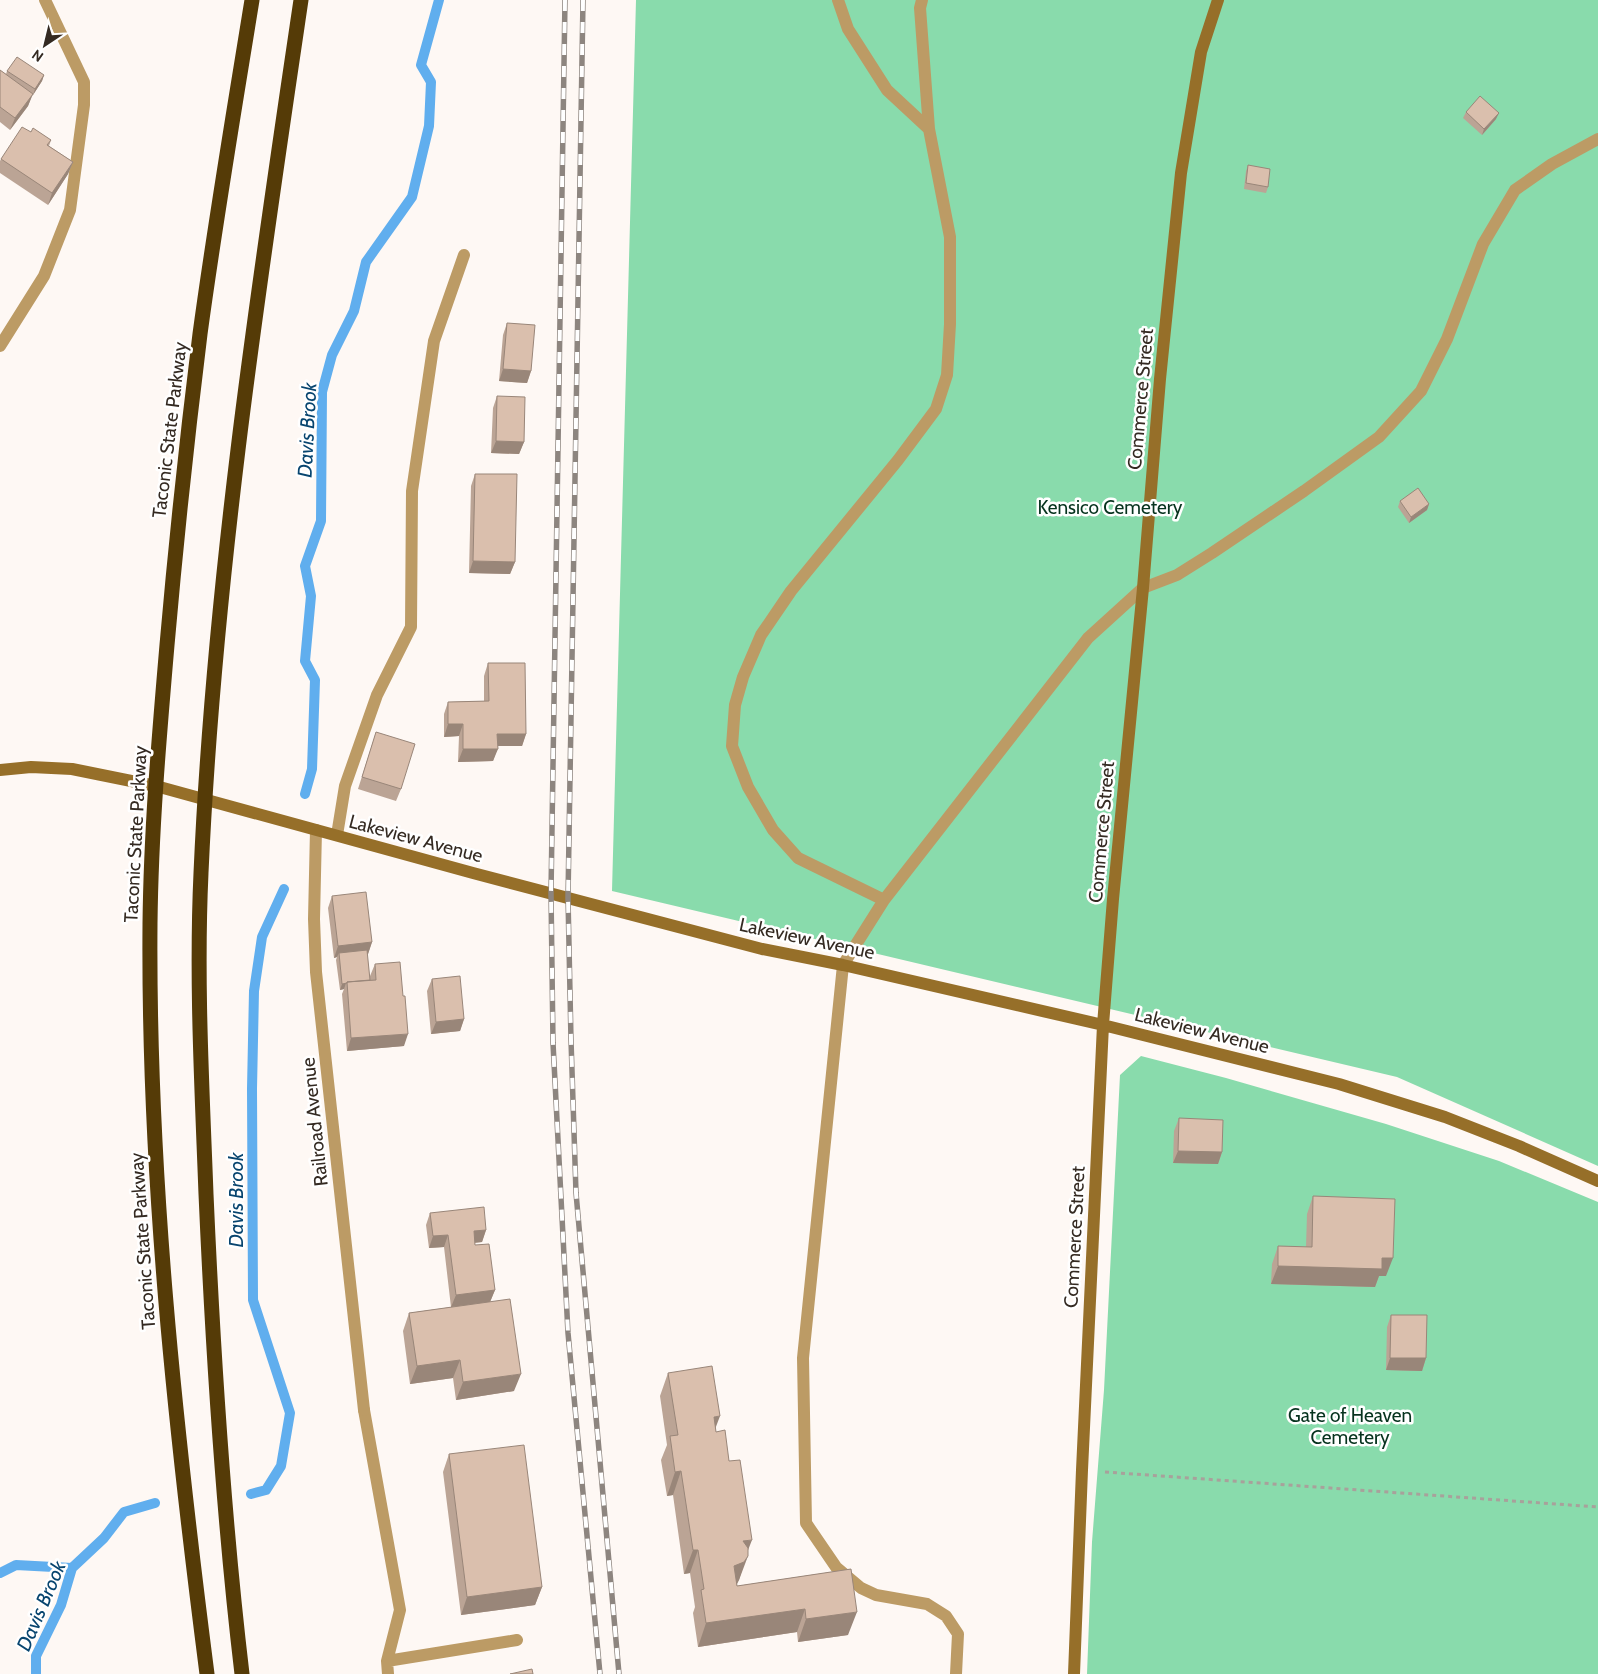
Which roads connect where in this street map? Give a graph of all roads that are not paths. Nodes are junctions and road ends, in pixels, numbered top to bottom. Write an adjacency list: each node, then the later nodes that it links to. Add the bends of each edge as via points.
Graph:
1 (45, 0): 10 (street, via 84,82 84,105 70,210 44,276)
2 (252, 0): 13 (highway, Taconic State Parkway, via 200,335 174,565)
3 (301, 0): 14 (highway, via 238,450)
4 (838, 0): 7 (street, via 848,29 887,90)
5 (922, 0): 7 (street, via 920,18)
6 (1218, 0): 11 (street, Commerce Street, via 1201,52 1181,173)
7 (929, 129): 17 (street, via 950,236 947,375 936,410 791,592 761,635 743,676 735,705 732,746 748,787 773,830 798,858)
8 (1598, 138): 11 (street, via 1514,190 1483,244 1447,339 1421,391 1379,437 1212,554 1177,575)
9 (464, 255): 16 (street, via 434,341 412,491 410,628 377,695 345,786)
10 (0, 346)
11 (1143, 588): 17 (street, via 1088,638); 19 (street, Commerce Street)
12 (0, 770): 13 (street, Lakeview Avenue, via 31,767 72,769)
13 (156, 786): 14 (street, Lakeview Avenue); 23 (highway, Taconic State Parkway, via 150,923 155,1152 185,1496)
14 (205, 799): 15 (street, Lakeview Avenue); 24 (highway, via 199,918 209,1246 222,1478)
15 (316, 830): 16 (street, Lakeview Avenue); 22 (street, Railroad Avenue, via 316,972 364,1410 400,1610)
16 (337, 835): 18 (street, Lakeview Avenue, via 762,949)
17 (884, 900): 18 (street)
18 (843, 965): 19 (street, Lakeview Avenue); 26 (street, via 803,1358 806,1523 836,1567 861,1588 876,1595 927,1604 946,1616 958,1634)
19 (1103, 1025): 20 (street, Lakeview Avenue, via 1339,1084 1519,1146); 27 (street, Commerce Street)
20 (1598, 1181)
21 (517, 1640): 22 (street)
22 (386, 1661): 25 (street)
23 (207, 1674)
24 (242, 1674)
25 (388, 1674)
26 (956, 1674)
27 (1074, 1674)

